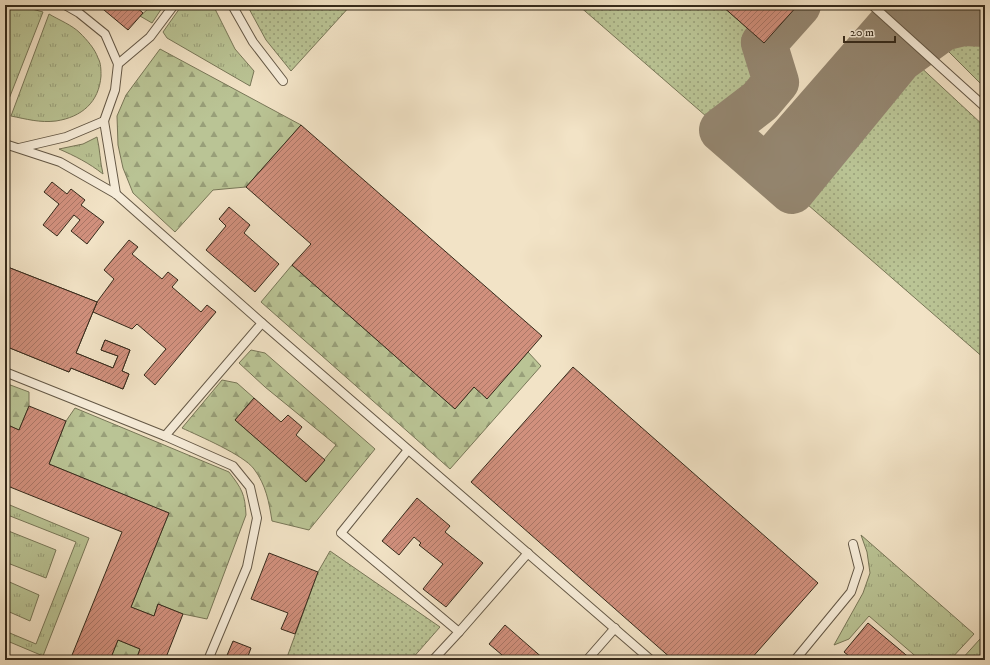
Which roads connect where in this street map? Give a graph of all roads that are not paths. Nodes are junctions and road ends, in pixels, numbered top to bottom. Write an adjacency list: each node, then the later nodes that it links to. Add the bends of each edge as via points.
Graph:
1 (65, 5): 5 (lane, via 105,34)
2 (174, 5): 5 (lane, via 150,37)
3 (232, 5): 6 (lane, via 253,42)
4 (872, 5): 7 (lane)
5 (118, 64): 8 (lane, via 115,90)
6 (283, 81)
7 (985, 107)
8 (104, 121): 10 (lane, via 66,137); 11 (lane)
9 (5, 144): 10 (lane)
10 (18, 148): 11 (lane, via 60,162)
11 (116, 194): 12 (lane)
12 (262, 322): 14 (lane); 15 (lane)
13 (5, 372): 14 (lane)
14 (165, 436): 20 (lane, via 233,466 250,487 257,518 247,567)
15 (408, 450): 17 (lane); 19 (lane, via 341,533)
16 (852, 544): 24 (lane, via 859,568 851,592)
17 (528, 553): 18 (lane); 19 (lane)
18 (615, 628): 22 (lane); 23 (lane)
19 (459, 632): 21 (lane)
20 (208, 660)
21 (433, 660)
22 (587, 660)
23 (651, 660)
24 (795, 660)

